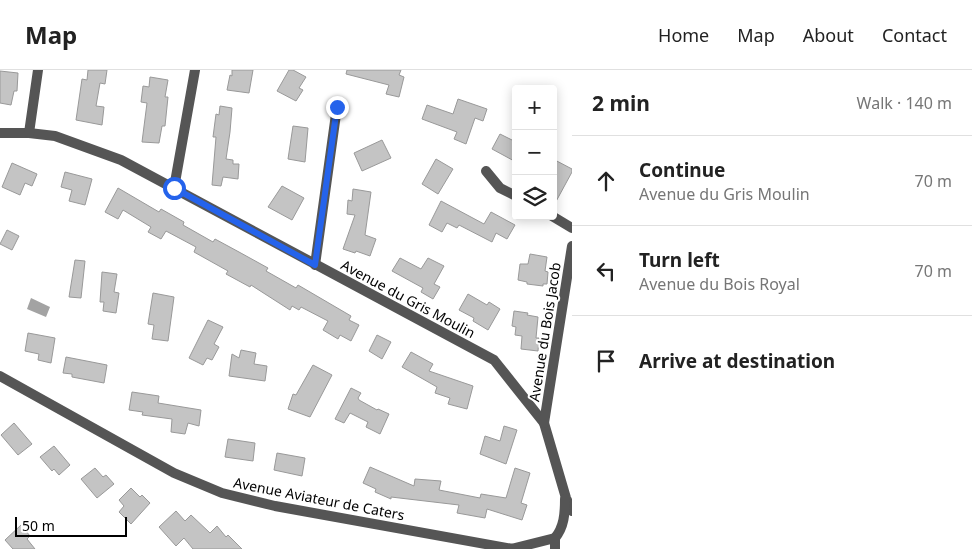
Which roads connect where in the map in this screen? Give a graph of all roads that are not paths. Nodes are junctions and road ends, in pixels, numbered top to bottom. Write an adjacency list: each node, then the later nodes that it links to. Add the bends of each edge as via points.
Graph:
1 (38, 70): 5 (street)
2 (195, 70): 7 (street)
3 (337, 107): 12 (street)
4 (0, 133): 5 (street, Avenue du Gris Moulin)
5 (29, 133): 7 (street, Avenue du Gris Moulin, via 55,136 121,160)
6 (486, 171): 8 (street, via 500,188)
7 (174, 188): 12 (street, Avenue du Gris Moulin)
8 (512, 194)
9 (557, 219): 10 (street)
10 (572, 228)
11 (572, 246): 14 (street, Avenue du Bois Jacob)
12 (315, 265): 14 (street, Avenue du Gris Moulin, via 494,360)
13 (0, 376): 19 (street, Avenue Aviateur de Caters, via 174,473 222,493 275,506)
14 (544, 423): 15 (street, Avenue du Gris Moulin)
15 (566, 498): 16 (street, Avenue du Gris Moulin); 18 (street, Avenue du Gris Moulin)
16 (572, 512)
17 (572, 529): 18 (street)
18 (558, 534): 19 (street, Avenue Aviateur de Caters); 20 (street, Avenue du Gris Moulin)
19 (512, 549)
20 (555, 549)

